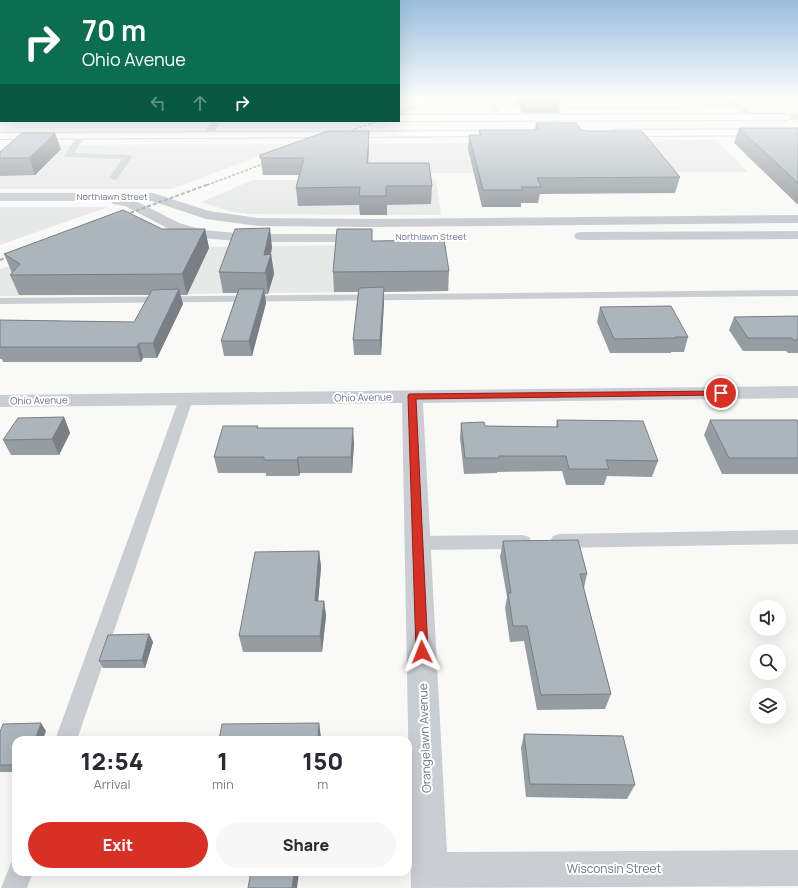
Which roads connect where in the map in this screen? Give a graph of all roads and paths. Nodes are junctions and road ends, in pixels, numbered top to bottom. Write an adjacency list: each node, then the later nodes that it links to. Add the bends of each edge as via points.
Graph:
1 (79, 139): 2 (lane, via 68,155 128,157)
2 (114, 177)
3 (71, 196): 4 (street, Northlawn Street); 5 (street, Northlawn Street, via 153,197); 7 (street, Northlawn Street, via 129,203)
4 (0, 197)
5 (189, 210): 7 (street); 8 (street, Northlawn Street, via 228,219)
6 (796, 220): 9 (street, Northlawn Street)
7 (164, 221): 12 (street, Northlawn Street, via 174,226 216,236)
8 (287, 222): 9 (street, Northlawn Street); 12 (street)
9 (374, 223): 12 (street, Northlawn Street, via 370,238)
10 (798, 235): 11 (street)
11 (571, 236)
12 (283, 238)
13 (798, 293): 14 (lane)
14 (0, 301)
15 (798, 392): 16 (street, Ohio Avenue)
16 (412, 396): 17 (street, Ohio Avenue); 20 (street, Orangelawn Avenue)
17 (186, 399): 18 (street, Ohio Avenue); 21 (lane)
18 (0, 400)
19 (798, 538): 20 (lane)
20 (418, 543): 24 (street, Orangelawn Avenue)
21 (67, 736)
22 (798, 868): 24 (street, Wisconsin Street)
23 (18, 876): 25 (lane)
24 (430, 879)
25 (14, 888)

